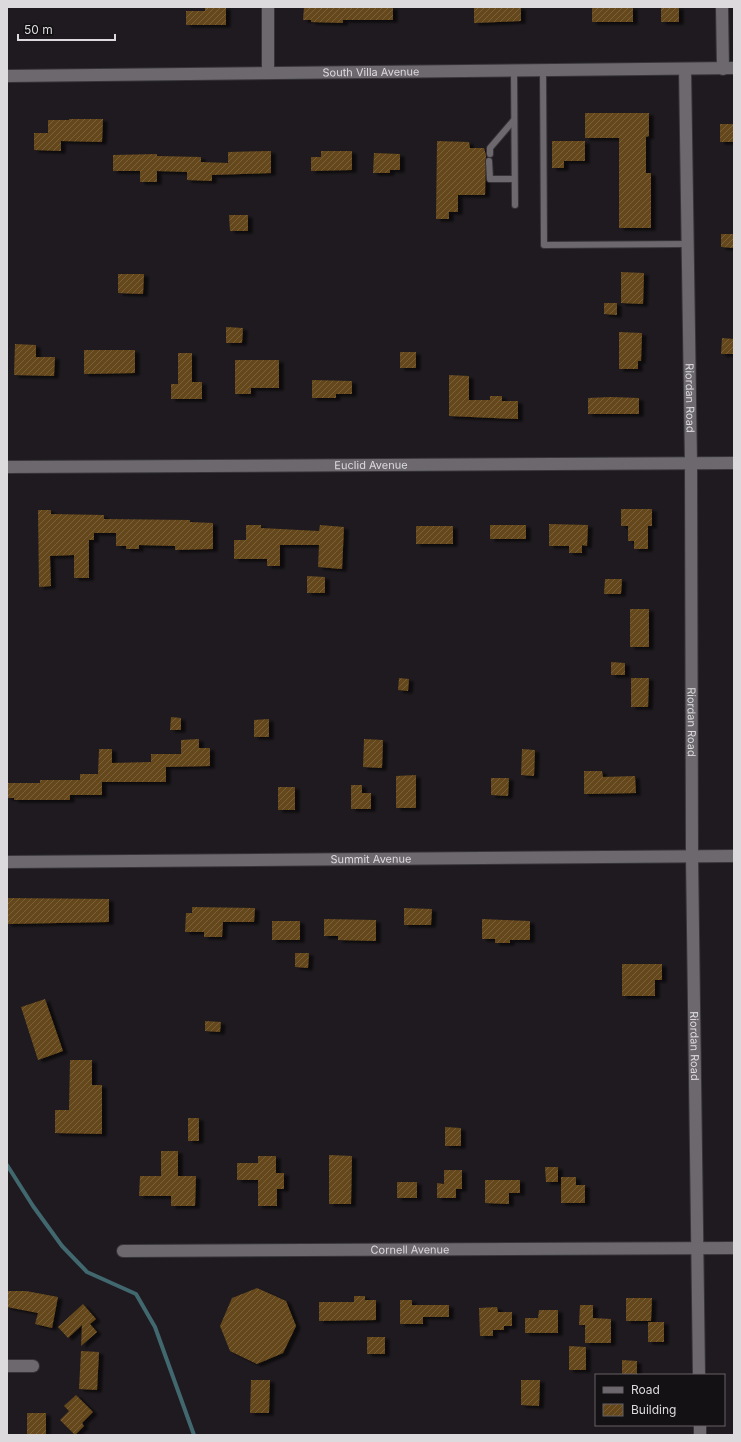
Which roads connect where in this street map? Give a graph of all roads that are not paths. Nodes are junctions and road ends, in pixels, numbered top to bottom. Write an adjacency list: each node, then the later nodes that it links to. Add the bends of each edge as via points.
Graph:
1 (268, 7): 7 (street)
2 (722, 7): 3 (street)
3 (729, 68): 4 (street, South Villa Avenue)
4 (685, 69): 5 (street, South Villa Avenue); 14 (street, Riordan Road)
5 (543, 70): 6 (street, South Villa Avenue); 14 (lane, via 544,245)
6 (514, 71): 7 (street, South Villa Avenue); 9 (lane)
7 (268, 73): 8 (street, South Villa Avenue)
8 (7, 76)
9 (514, 120): 10 (lane, via 490,148); 12 (lane)
10 (490, 154)
11 (490, 161): 12 (lane, via 490,179)
12 (514, 179): 13 (lane)
13 (515, 206)
14 (687, 244): 16 (street, Riordan Road)
15 (734, 463): 16 (street, Euclid Avenue)
16 (691, 464): 17 (street, Euclid Avenue); 18 (street, Riordan Road)
17 (7, 467)
18 (692, 856): 19 (street, Summit Avenue); 20 (street, Summit Avenue); 21 (street, Riordan Road)
19 (734, 856)
20 (7, 862)
21 (697, 1247): 22 (street, Cornell Avenue); 23 (street, Cornell Avenue); 26 (street, Riordan Road)
22 (734, 1248)
23 (123, 1251)
24 (7, 1366): 25 (street)
25 (33, 1366)
26 (699, 1374)

